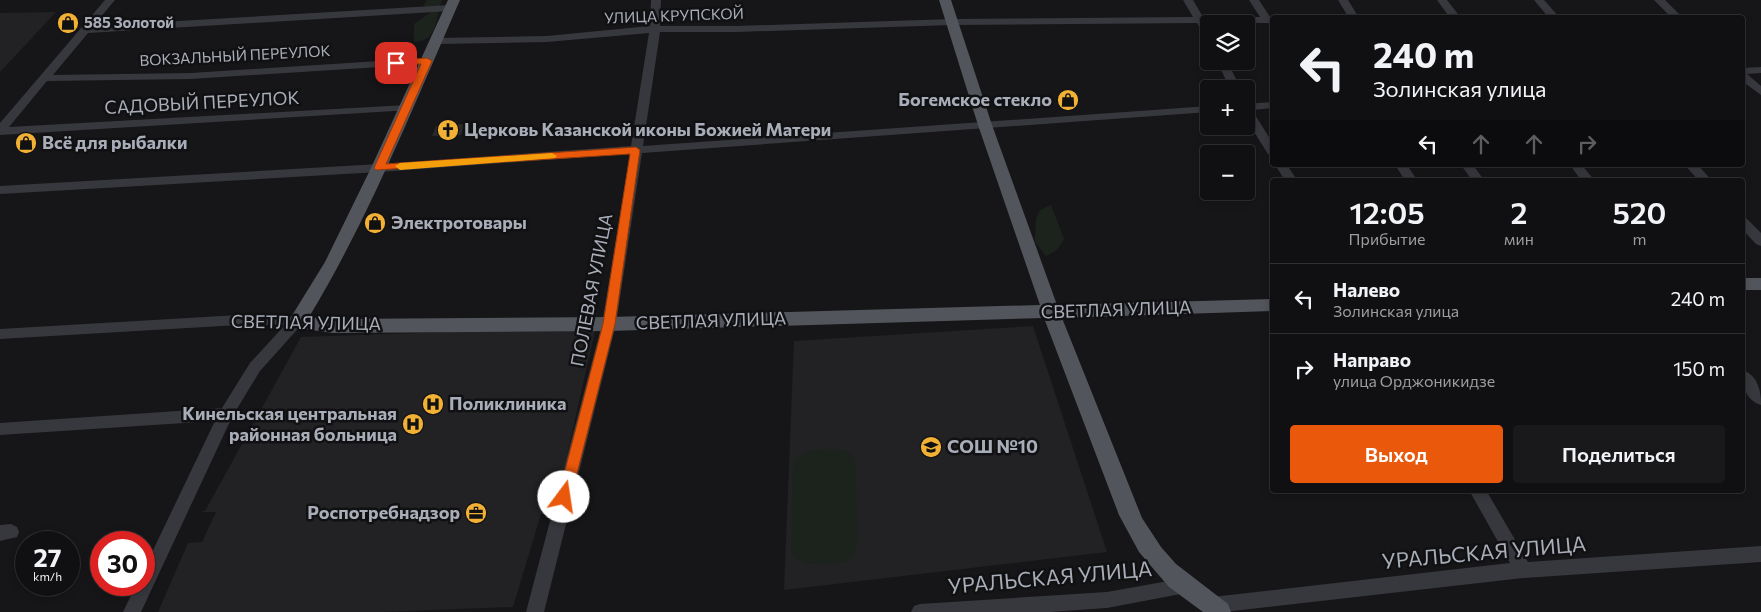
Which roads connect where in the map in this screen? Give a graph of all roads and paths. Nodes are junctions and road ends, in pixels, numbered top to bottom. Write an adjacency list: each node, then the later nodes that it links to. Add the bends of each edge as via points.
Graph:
1 (110, 0): 21 (street)
2 (656, 0): 20 (street, ПОЛЕВАЯ УЛИЦА)
3 (945, 0): 19 (main road)
4 (1188, 0): 15 (street)
5 (1254, 0): 17 (street)
6 (1343, 0): 11 (street)
7 (1442, 0): 12 (street)
8 (1540, 0): 13 (street)
9 (1659, 0): 14 (street)
10 (452, 4): 21 (street); 22 (main road)
11 (1352, 15)
12 (1454, 15)
13 (1552, 15)
14 (1675, 15)
15 (1200, 19)
16 (1255, 20): 17 (street, УЛИЦА КРУПСКОЙ)
17 (1270, 20)
18 (1200, 21): 19 (street, УЛИЦА КРУПСКОЙ)
19 (952, 22): 20 (street, УЛИЦА КРУПСКОЙ); 34 (main road)
20 (655, 29): 22 (street, УЛИЦА КРУПСКОЙ, via 547,39); 37 (street, ПОЛЕВАЯ УЛИЦА)
21 (85, 30): 26 (street)
22 (436, 41): 23 (main road)
23 (427, 61): 26 (street, ВОКЗАЛЬНЫЙ ПЕРЕУЛОК, via 190,76); 31 (main road)
24 (1761, 70): 25 (street)
25 (1745, 71)
26 (44, 78): 35 (street)
27 (1745, 78): 28 (street)
28 (1761, 92)
29 (1270, 105): 30 (street)
30 (1255, 107)
31 (407, 108): 35 (street, САДОВЫЙ ПЕРЕУЛОК); 43 (main road)
32 (1200, 110): 34 (street)
33 (1255, 123): 36 (street)
34 (985, 125): 37 (street); 55 (main road)
35 (0, 130)
36 (1270, 148)
37 (636, 150): 43 (street); 57 (street, ПОЛЕВАЯ УЛИЦА)
38 (1282, 167): 44 (street)
39 (1402, 167): 45 (street)
40 (1468, 167): 46 (street)
41 (1578, 167): 47 (street)
42 (1693, 167): 48 (street)
43 (379, 168): 49 (street); 56 (main road, via 333,263)
44 (1290, 178)
45 (1410, 178)
46 (1477, 178)
47 (1586, 178)
48 (1703, 178)
49 (0, 190)
50 (1745, 224): 51 (street)
51 (1761, 241)
52 (1745, 284): 53 (main road)
53 (1761, 284)
54 (1270, 305): 55 (main road, СВЕТЛАЯ УЛИЦА)
55 (1051, 312): 57 (main road, СВЕТЛАЯ УЛИЦА); 66 (main road, via 1139,536)
56 (297, 322): 57 (main road, СВЕТЛАЯ УЛИЦА, via 333,326); 58 (street, СВЕТЛАЯ УЛИЦА, via 258,319); 61 (street, via 255,367)
57 (609, 324): 69 (street, ПОЛЕВАЯ УЛИЦА)
58 (0, 334)
59 (1745, 380): 60 (street)
60 (1761, 399)
61 (226, 414): 62 (street); 68 (street)
62 (0, 429)
63 (1479, 493): 65 (street)
64 (1761, 554): 65 (street, УРАЛЬСКАЯ УЛИЦА)
65 (1524, 570): 67 (street, УРАЛЬСКАЯ УЛИЦА)
66 (1185, 586): 67 (main road); 70 (street, УРАЛЬСКАЯ УЛИЦА, via 1106,600)
67 (1216, 608)
68 (132, 612)
69 (535, 612)
70 (920, 612)

